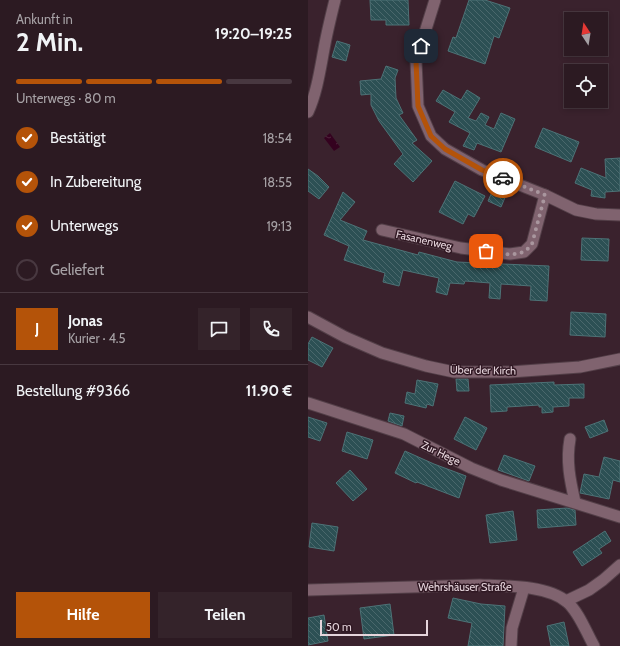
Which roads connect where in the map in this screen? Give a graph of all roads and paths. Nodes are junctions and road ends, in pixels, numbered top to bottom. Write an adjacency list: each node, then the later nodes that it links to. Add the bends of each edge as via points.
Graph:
1 (335, 0): 3 (street, via 318,81)
2 (435, 0): 4 (street, via 416,61 418,106 431,136 445,149 482,170)
3 (308, 112)
4 (545, 195): 5 (street, via 576,210); 6 (street, Fasanenweg, via 532,244 524,252 510,254 461,248)
5 (620, 215)
6 (382, 230)
7 (308, 318): 8 (street, Über der Kirch, via 382,353 454,372 510,372 580,367)
8 (620, 359)
9 (308, 403): 11 (street, Zur Hege, via 404,434 471,468 501,480)
10 (570, 439): 11 (street, via 568,467)
11 (575, 502): 12 (street, Zur Hege)
12 (620, 517)
13 (620, 565): 16 (street, via 589,590)
14 (524, 588): 15 (street, Wehrshäuser Straße, via 451,586); 16 (street, Wehrshäuser Straße, via 549,592); 17 (street, via 512,628)
15 (308, 590)
16 (566, 601): 18 (street, Wehrshäuser Straße)
17 (511, 646)
18 (594, 646)

